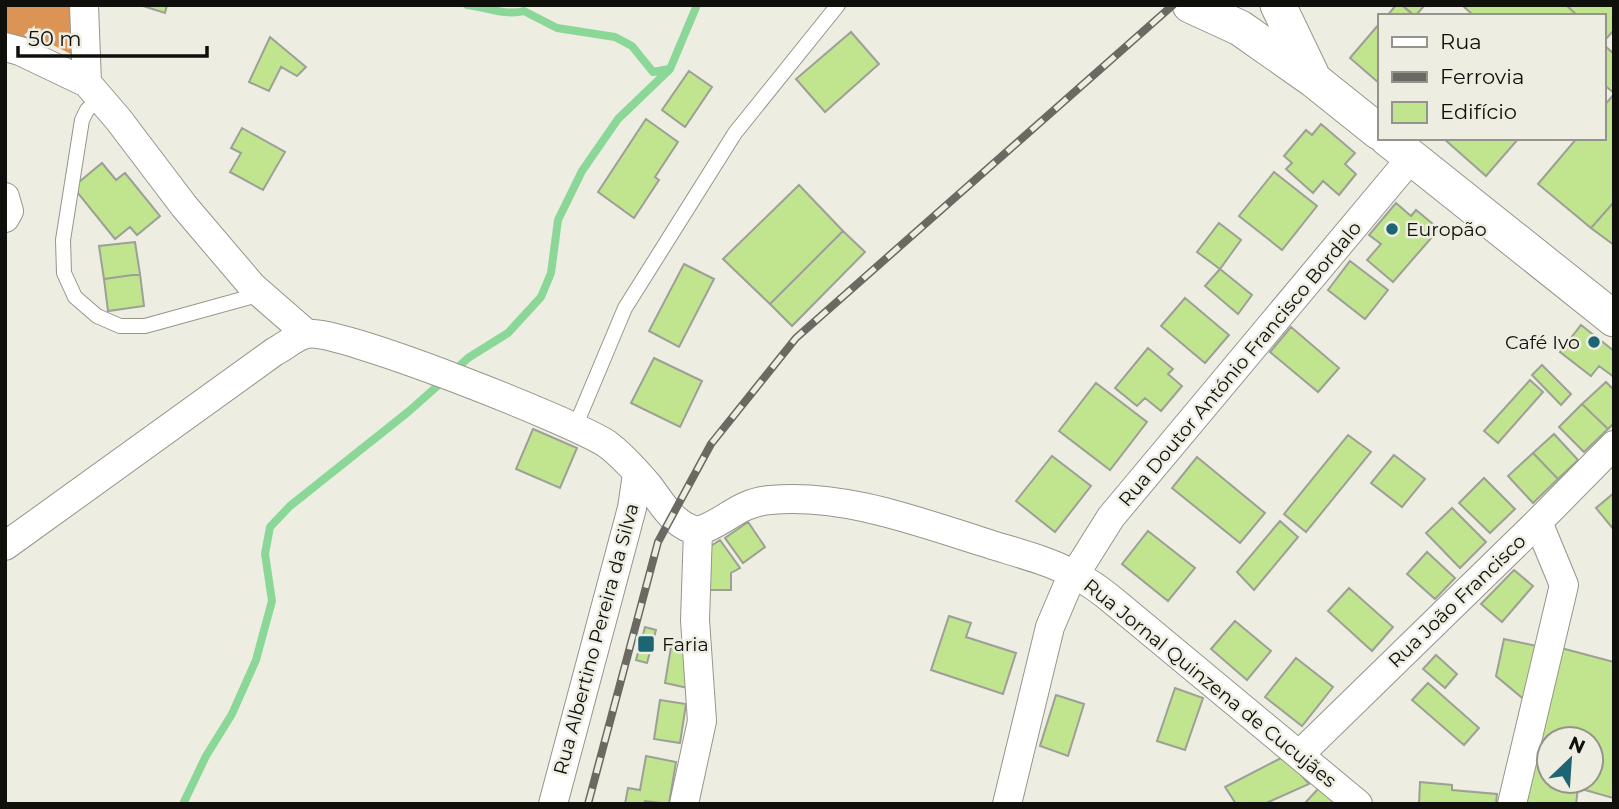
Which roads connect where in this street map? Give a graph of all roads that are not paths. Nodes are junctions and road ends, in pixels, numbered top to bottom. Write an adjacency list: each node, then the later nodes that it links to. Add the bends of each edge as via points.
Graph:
1 (84, 5): 8 (street)
2 (838, 5): 16 (lane, via 735,133 625,308)
3 (1190, 5): 5 (street)
4 (1278, 5): 7 (street)
5 (1251, 17): 7 (street)
6 (5, 47): 8 (street)
7 (1314, 80): 9 (street)
8 (93, 90): 13 (street); 13 (lane, via 82,120 63,240 64,273 75,297 97,316 121,326 145,326)
9 (1378, 131)
10 (1399, 148): 14 (street); 22 (street, Rua Doutor António Francisco Bordalo, via 1111,517)
11 (5, 197): 12 (street, via 9,211)
12 (5, 218)
13 (261, 294): 15 (street)
14 (1614, 319)
15 (307, 334): 16 (street, via 328,335 405,361); 21 (street, via 274,352)
16 (575, 427): 18 (street, via 606,444)
17 (1614, 445): 19 (street, Rua João Francisco)
18 (637, 474): 20 (street, via 672,516); 24 (street, Rua Albertino Pereira da Silva, via 629,521)
19 (1538, 522): 23 (street, Rua João Francisco); 28 (street, via 1564,585)
20 (698, 531): 22 (street, Rua Jornal Quinzena de Cucujães, via 747,504 786,499 833,502 929,525); 25 (street, via 695,620 702,721)
21 (5, 545)
22 (1074, 574): 23 (street, Rua Jornal Quinzena de Cucujães, via 1128,612); 26 (street, Rua Doutor António Francisco Bordalo, via 1050,627)
23 (1298, 755): 27 (street, Rua Jornal Quinzena de Cucujães)
24 (553, 804)
25 (684, 804)
26 (1007, 804)
27 (1358, 804)
28 (1512, 804)

